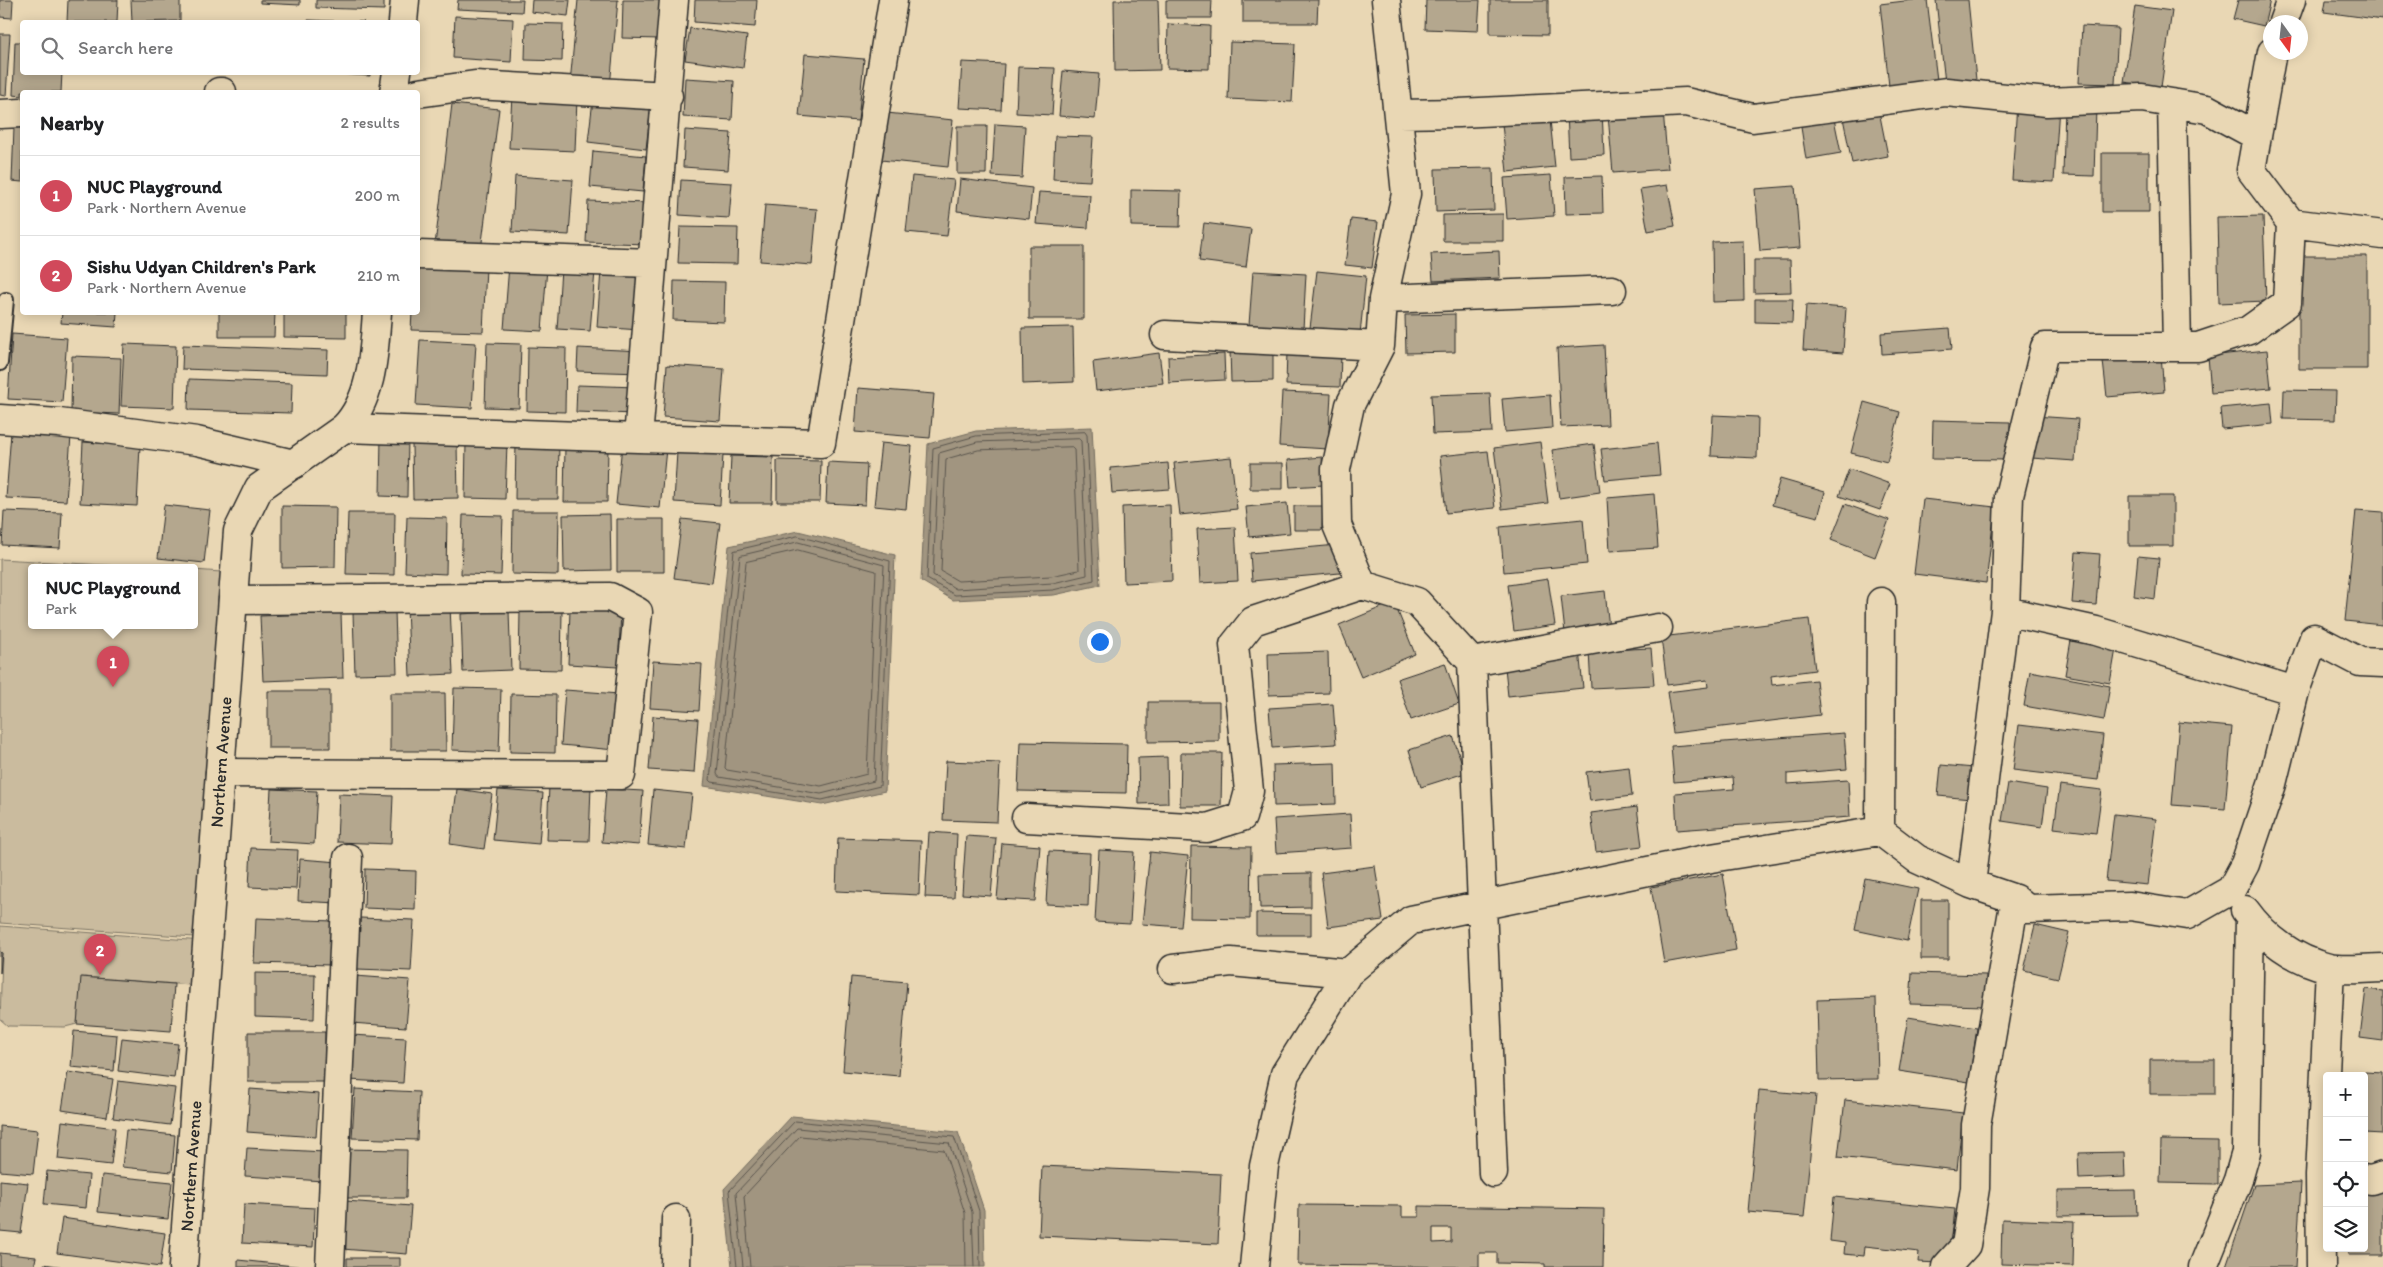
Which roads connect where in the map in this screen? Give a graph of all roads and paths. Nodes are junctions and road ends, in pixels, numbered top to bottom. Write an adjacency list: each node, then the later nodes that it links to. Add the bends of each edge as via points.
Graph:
1 (405, 0): 7 (street)
2 (674, 0): 12 (street)
3 (893, 0): 32 (street, via 821,443)
4 (1386, 0): 16 (street)
5 (2291, 0): 6 (street)
6 (2286, 15)
7 (403, 20)
8 (2271, 60): 17 (street)
9 (397, 75): 10 (street)
10 (394, 90)
11 (420, 93): 12 (street, via 475,85)
12 (668, 96): 21 (street)
13 (2172, 103): 16 (street, via 2142,98 2046,102 1946,92 1753,118 1686,102); 17 (street, via 2207,109); 28 (street)
14 (20, 113): 15 (street)
15 (0, 114)
16 (1398, 114): 23 (street, via 1406,194)
17 (2257, 136): 18 (street, via 2251,170)
18 (2291, 224): 19 (street); 28 (street, via 2287,303 2249,330 2198,347)
19 (2383, 235)
20 (420, 255): 21 (street)
21 (652, 263): 32 (street)
22 (1612, 290): 23 (street)
23 (1383, 298): 27 (street)
24 (6, 300): 29 (lane)
25 (377, 315): 31 (street, Northern Avenue, via 372,371 356,416)
26 (1165, 336): 27 (street)
27 (1380, 346): 34 (street, via 1350,405 1336,469 1337,525)
28 (2178, 347): 37 (street, via 2045,347 2009,496)
29 (0, 363)
30 (0, 419): 33 (street, via 59,423 196,441)
31 (344, 428): 32 (street); 33 (street, Northern Avenue)
32 (638, 438)
33 (294, 464): 35 (street, Northern Avenue, via 259,488 238,531)
34 (1362, 585): 39 (street, via 1417,602); 43 (street, via 1253,621 1234,646 1249,792 1242,817 1206,828)
35 (233, 600): 42 (street, Northern Avenue); 42 (street, via 610,597 638,612 622,775)
36 (1881, 602): 44 (street)
37 (2006, 611): 41 (street, via 2096,631); 46 (street)
38 (1658, 628): 39 (street)
39 (1472, 662): 49 (street)
40 (2383, 663): 41 (street, via 2360,662 2314,638)
41 (2295, 691): 47 (street, via 2272,784 2246,864)
42 (220, 773): 61 (street, Northern Avenue)
43 (1026, 818)
44 (1880, 831): 46 (street, via 1917,859); 49 (street, via 1711,858)
45 (348, 858): 62 (street)
46 (1971, 884): 48 (street)
47 (2231, 890): 48 (street, via 2187,914 2130,906 2027,909); 50 (street)
48 (2015, 899): 65 (street, via 1976,1125 1975,1188 1966,1245)
49 (1481, 906): 54 (street, via 1411,920); 56 (street)
50 (2250, 917): 51 (street, via 2286,951); 66 (street, via 2246,1152)
51 (2330, 968): 52 (street); 55 (street)
52 (2383, 968)
53 (1173, 969): 54 (street, via 1231,962)
54 (1348, 973): 64 (street, via 1285,1074 1264,1166)
55 (2323, 1162)
56 (1493, 1173)
57 (2323, 1176): 67 (street)
58 (2383, 1176): 59 (street)
59 (2368, 1180)
60 (676, 1219): 63 (street)
61 (183, 1267)
62 (330, 1267)
63 (675, 1267)
64 (1254, 1267)
65 (1946, 1267)
66 (2203, 1267)
67 (2321, 1267)

